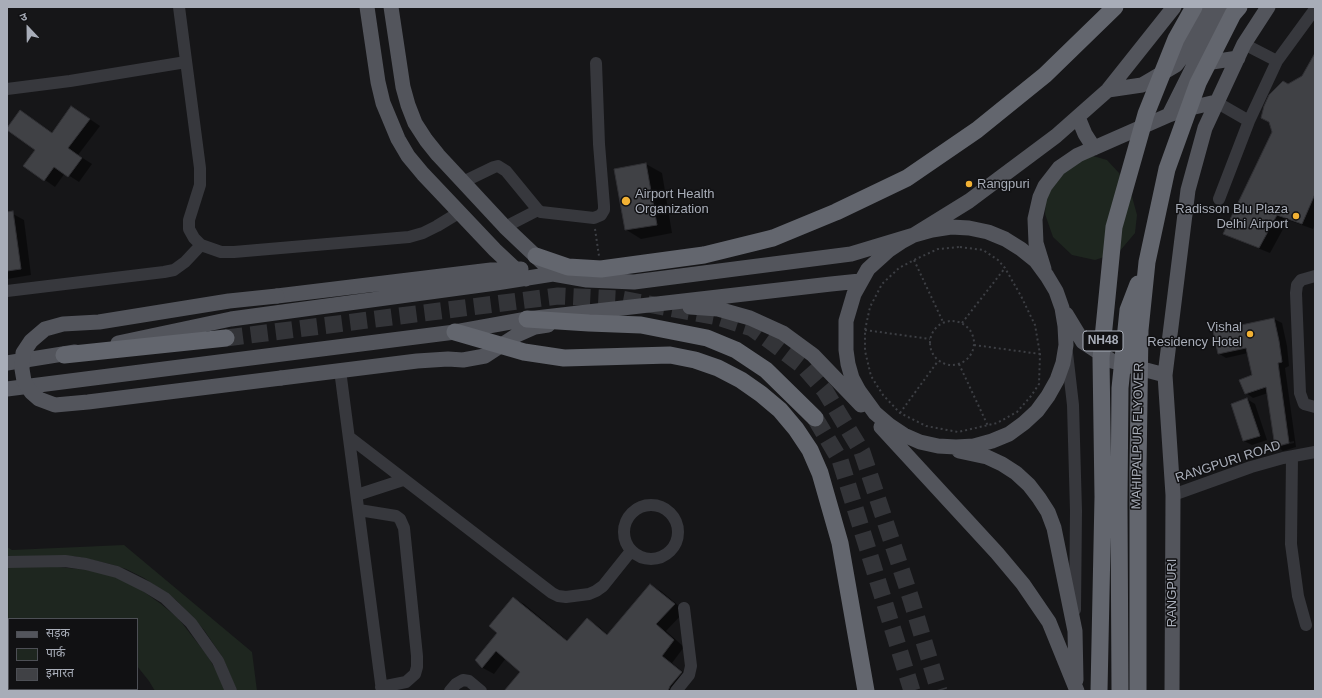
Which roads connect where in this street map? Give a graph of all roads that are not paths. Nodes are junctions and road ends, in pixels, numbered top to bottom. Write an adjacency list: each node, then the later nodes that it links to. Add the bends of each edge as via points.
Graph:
1 (179, 7): 15 (street)
2 (367, 7): 28 (main road, via 378,82 392,128 408,156)
3 (392, 7): 25 (main road, via 403,87 415,123 426,140)
4 (1115, 7): 33 (highway, via 1045,75 977,130 907,178 836,212 773,238 704,255 601,269)
5 (1174, 7): 19 (main road)
6 (1194, 7): 75 (highway, NH48, bridge, via 1176,39 1146,114 1114,227 1101,358 1103,497)
7 (1210, 7): 19 (main road, via 1186,52 1176,65 1142,85)
8 (1227, 7): 17 (main road, via 1213,27)
9 (1239, 7): 32 (highway, MAHIPALPUR FLYOVER / NH48, bridge, via 1198,83 1167,169)
10 (1268, 7): 12 (main road, RANGPURI)
11 (1315, 9): 14 (street)
12 (1244, 44): 13 (main road, RANGPURI); 14 (street)
13 (1238, 58): 17 (main road); 20 (main road, RANGPURI)
14 (1277, 61): 23 (street)
15 (186, 62): 18 (street); 31 (street, via 200,168 200,185 189,220 189,229)
16 (596, 63): 27 (street, via 604,210 601,215 594,218)
17 (1194, 65): 21 (main road)
18 (7, 89)
19 (1108, 90): 22 (main road)
20 (1216, 102): 21 (main road); 23 (street); 51 (main road, RANGPURI, via 1205,128 1188,190)
21 (1169, 115): 24 (main road)
22 (1078, 117): 24 (main road); 30 (main road, via 969,201)
23 (1249, 121): 26 (street)
24 (1094, 148): 35 (main road, via 1059,168 1040,197 1036,208 1034,231)
25 (463, 182): 27 (street, via 498,166 506,171); 29 (main road)
26 (1219, 198)
27 (538, 210): 29 (street)
28 (460, 212): 31 (street, via 438,226 409,237 234,252 221,252); 34 (main road)
29 (505, 227): 33 (main road)
30 (914, 235): 33 (main road, via 851,254 634,282 587,280); 35 (main road, via 950,227 988,232 1021,249 1036,261); 38 (main road, via 878,259)
31 (201, 245): 39 (street, via 174,270)
32 (1147, 262): 76 (highway, bridge, via 1128,310 1120,388); 77 (highway, MAHIPALPUR FLYOVER / NH48, bridge, via 1140,330)
33 (545, 266): 34 (main road); 37 (main road)
34 (515, 269): 37 (main road); 50 (main road, bridge, via 221,303 99,322 63,324 45,329 31,341 23,353 22,369 24,381 31,392 39,399 54,405)
35 (1047, 276): 41 (main road)
36 (1315, 276): 53 (street, via 1301,280 1296,293 1300,393 1304,404)
37 (526, 279): 48 (main road, via 231,318)
38 (860, 281): 40 (main road); 56 (main road, via 846,321 846,350 852,378 866,402 889,425 920,442)
39 (7, 290)
40 (659, 304): 42 (main road); 74 (main road, via 718,309 750,318 783,334 813,355 1023,584 1049,622)
41 (1062, 308): 46 (main road); 51 (main road, via 1083,342 1112,361)
42 (527, 319): 43 (highway); 44 (main road)
43 (567, 322): 47 (main road, via 535,327 517,334); 54 (highway, via 642,325 707,338 736,350 766,370)
44 (455, 332): 47 (highway); 52 (main road)
45 (226, 338): 48 (highway)
46 (1066, 345): 56 (main road, via 1057,380 1037,411 1024,423 1009,434 974,446); 67 (street, via 1074,420)
47 (501, 346): 50 (main road, via 485,356 463,360 417,361); 73 (highway, via 564,358 670,355 695,360 741,380 780,410 810,450 828,496 840,543)
48 (64, 355): 49 (main road)
49 (7, 363)
50 (340, 370): 55 (street)
51 (1165, 375): 61 (main road, RANGPURI)
52 (7, 389)
53 (1315, 407)
54 (815, 418)
55 (349, 437): 59 (street); 60 (street)
56 (938, 446): 67 (main road, via 987,457 1002,464 1016,473 1039,498 1054,528)
57 (1315, 452): 58 (street, RANGPURI ROAD)
58 (1292, 456): 61 (street, RANGPURI ROAD, via 1251,467); 66 (street, via 1291,544 1298,596)
59 (404, 480): 60 (street); 63 (street, via 552,594 558,596 596,592)
60 (356, 495): 62 (street)
61 (1173, 495): 78 (main road, RANGPURI)
62 (359, 510): 68 (street); 68 (street, via 396,516 404,528 417,668 415,674 406,682)
63 (631, 551): 63 (street, via 624,532 626,522 632,513 641,506 651,504 662,506 671,512 677,521 679,532 677,543 671,552 662,558 652,560 641,558)
64 (7, 562): 69 (street, via 65,561 86,564 117,572 147,587 164,598 191,623 218,661)
65 (684, 608): 72 (street, via 691,666 689,675)
66 (1306, 625)
67 (1075, 631): 74 (main road)
68 (382, 689)
69 (231, 691)
70 (450, 691): 71 (street, via 463,680 469,681)
71 (481, 691)
72 (676, 691)
73 (866, 691)
74 (1077, 691)
75 (1099, 691)
76 (1120, 691)
77 (1138, 691)
78 (1172, 691)

